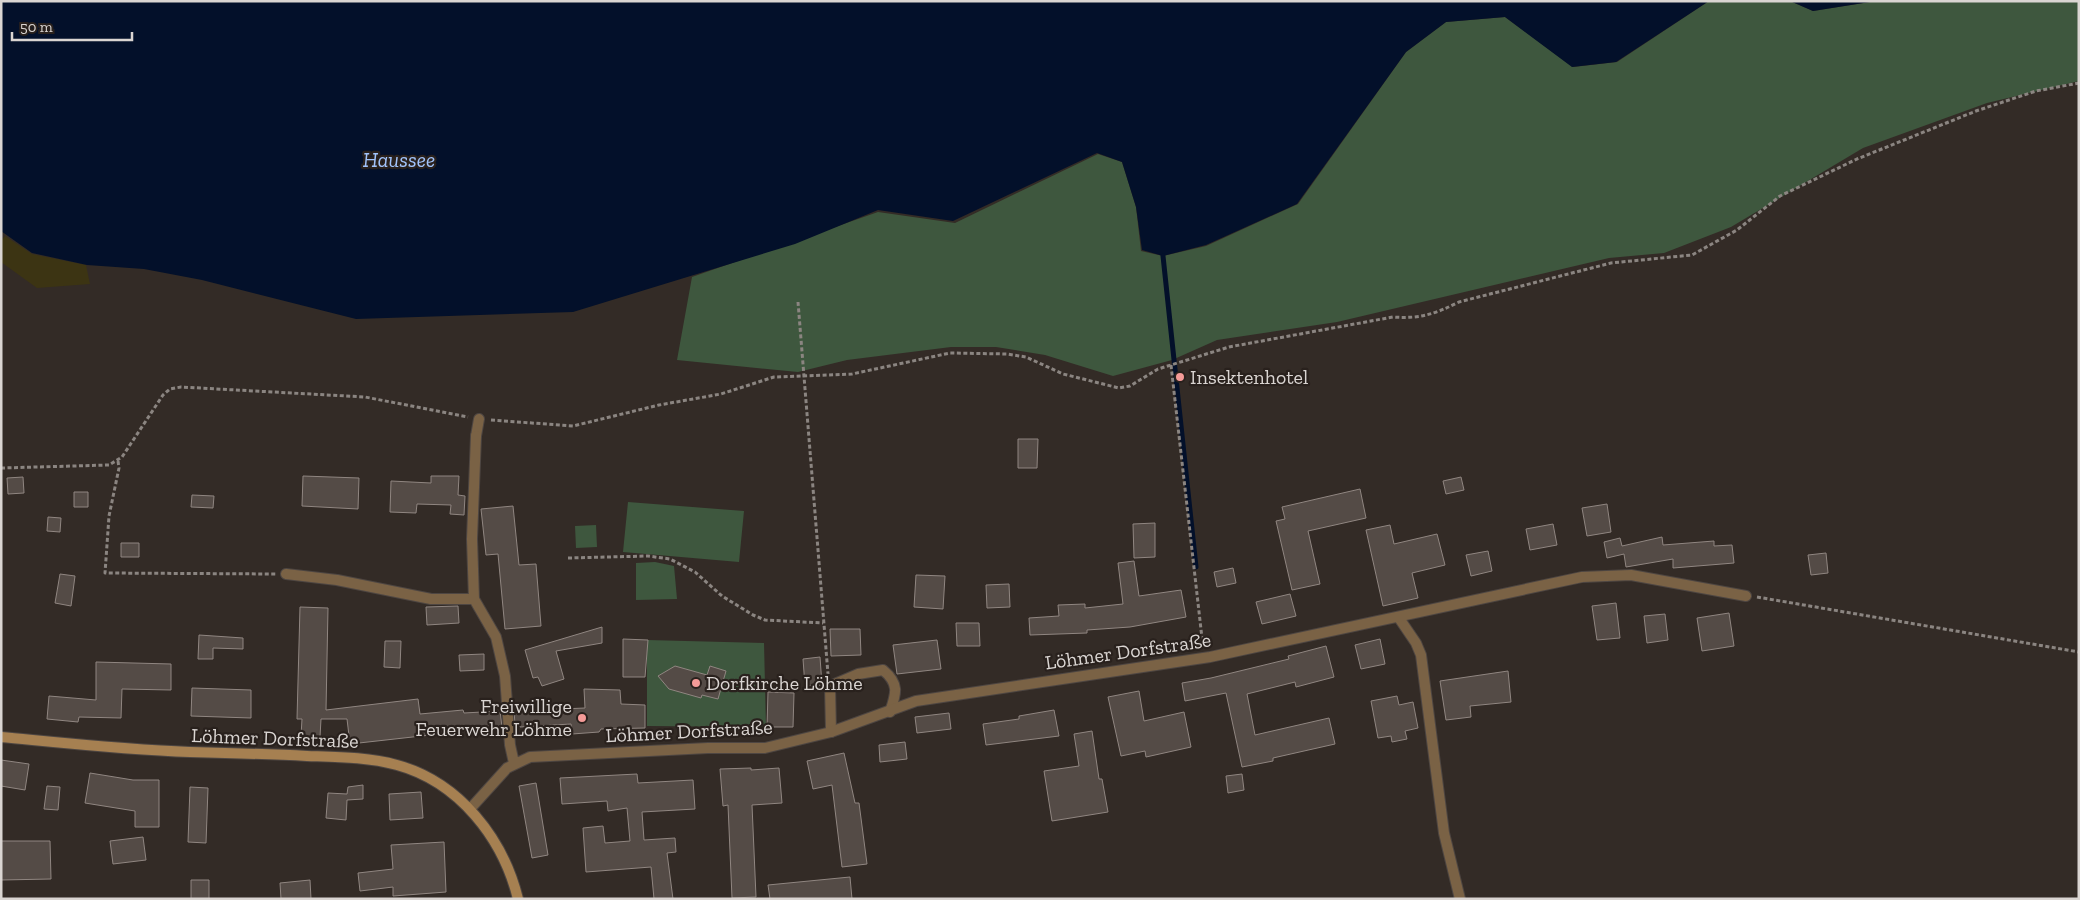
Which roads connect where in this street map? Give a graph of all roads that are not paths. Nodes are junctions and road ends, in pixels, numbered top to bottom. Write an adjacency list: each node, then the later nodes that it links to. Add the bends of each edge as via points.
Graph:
1 (479, 419): 4 (street, via 472,539)
2 (286, 574): 4 (street, via 337,580 432,600)
3 (1746, 596): 5 (street, Löhmer Dorfstraße, via 1631,575 1596,575)
4 (474, 599): 9 (street, via 496,637 506,676)
5 (1399, 618): 6 (street, Löhmer Dorfstraße, via 1204,658 916,701); 12 (street, via 1421,655 1444,833)
6 (890, 712): 7 (street, Löhmer Dorfstraße); 7 (street, via 896,694 893,678 883,670 858,674 830,686)
7 (831, 732): 9 (street, Löhmer Dorfstraße, via 765,748 530,757)
8 (1, 737): 10 (main road, Löhmer Dorfstraße, via 184,752 367,759 398,765 425,777)
9 (514, 763): 10 (street, Löhmer Dorfstraße, via 494,780)
10 (470, 809): 11 (main road, via 498,848)
11 (518, 899)
12 (1460, 899)

